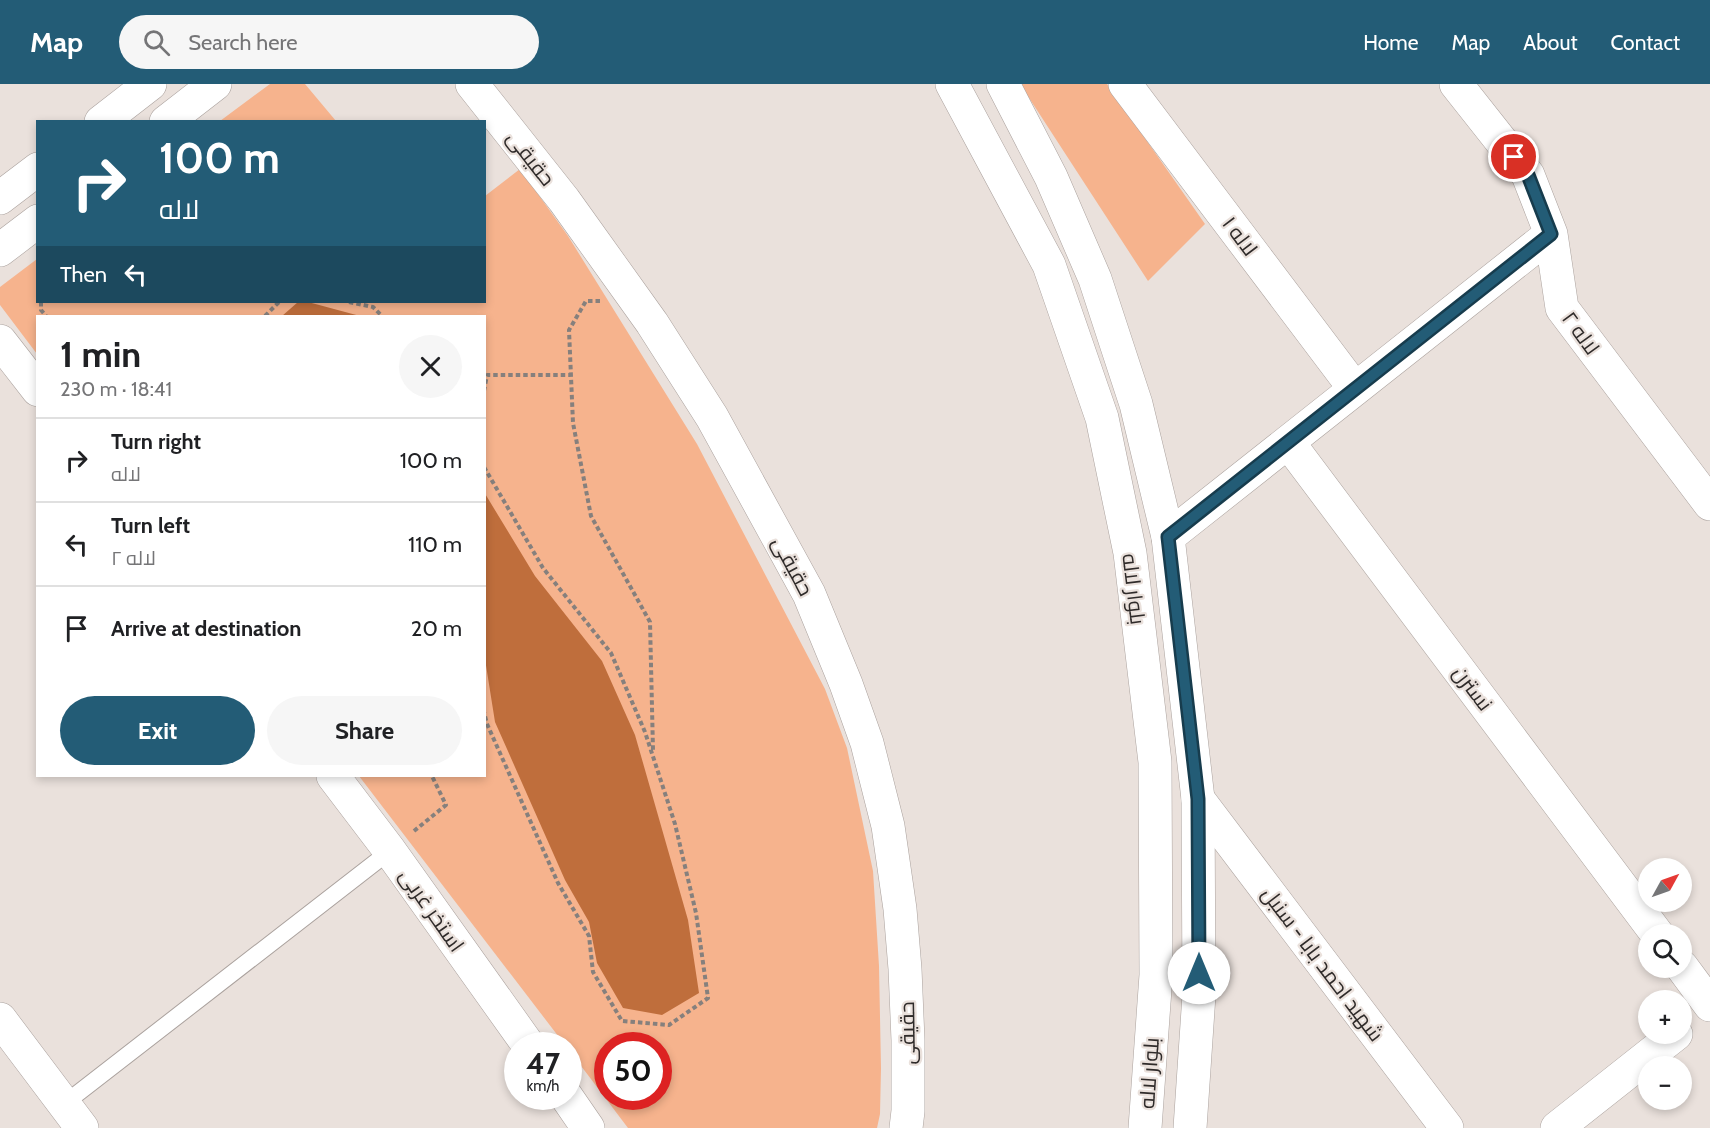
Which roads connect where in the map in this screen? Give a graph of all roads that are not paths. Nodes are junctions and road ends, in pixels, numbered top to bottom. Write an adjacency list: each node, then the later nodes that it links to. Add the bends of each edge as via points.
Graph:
1 (150, 84): 8 (street)
2 (215, 84): 9 (street)
3 (472, 84): 34 (street, حقیقی, via 631,293 712,417 809,594 867,743 888,826 905,969)
4 (952, 84): 35 (street, بلوار لاله, via 1049,265 1102,418 1130,553 1155,762 1156,975)
5 (1003, 84): 20 (street, بلوار لاله, via 1051,177 1095,279 1136,404)
6 (1125, 84): 17 (street, لاله ۱)
7 (1456, 84): 13 (street, لاله ۲, via 1528,175)
8 (104, 120)
9 (169, 120)
10 (36, 171): 11 (street)
11 (0, 198)
12 (36, 223): 14 (street)
13 (1551, 234): 17 (street); 19 (street, لاله ۲, via 1562,308)
14 (0, 250)
15 (0, 341): 16 (street)
16 (36, 387)
17 (1355, 389): 18 (street)
18 (1288, 442): 20 (street); 24 (street, نسترن)
19 (1710, 504)
20 (1168, 537): 22 (street, بلوار لاله)
21 (334, 777): 23 (street, استخر غربی)
22 (1198, 799): 36 (street, بلوار لاله, via 1199,995); 37 (street, شهید احمد بابا - سنبل)
23 (390, 850): 29 (street, استخر غربی); 32 (lane)
24 (1650, 924)
25 (1690, 978): 26 (street)
26 (1710, 1006): 28 (street)
27 (0, 1019): 32 (street)
28 (1692, 1021)
29 (519, 1032)
30 (1663, 1044): 38 (street)
31 (576, 1110): 33 (street)
32 (73, 1116)
33 (588, 1128)
34 (906, 1128)
35 (1145, 1128)
36 (1190, 1128)
37 (1447, 1128)
38 (1557, 1128)

